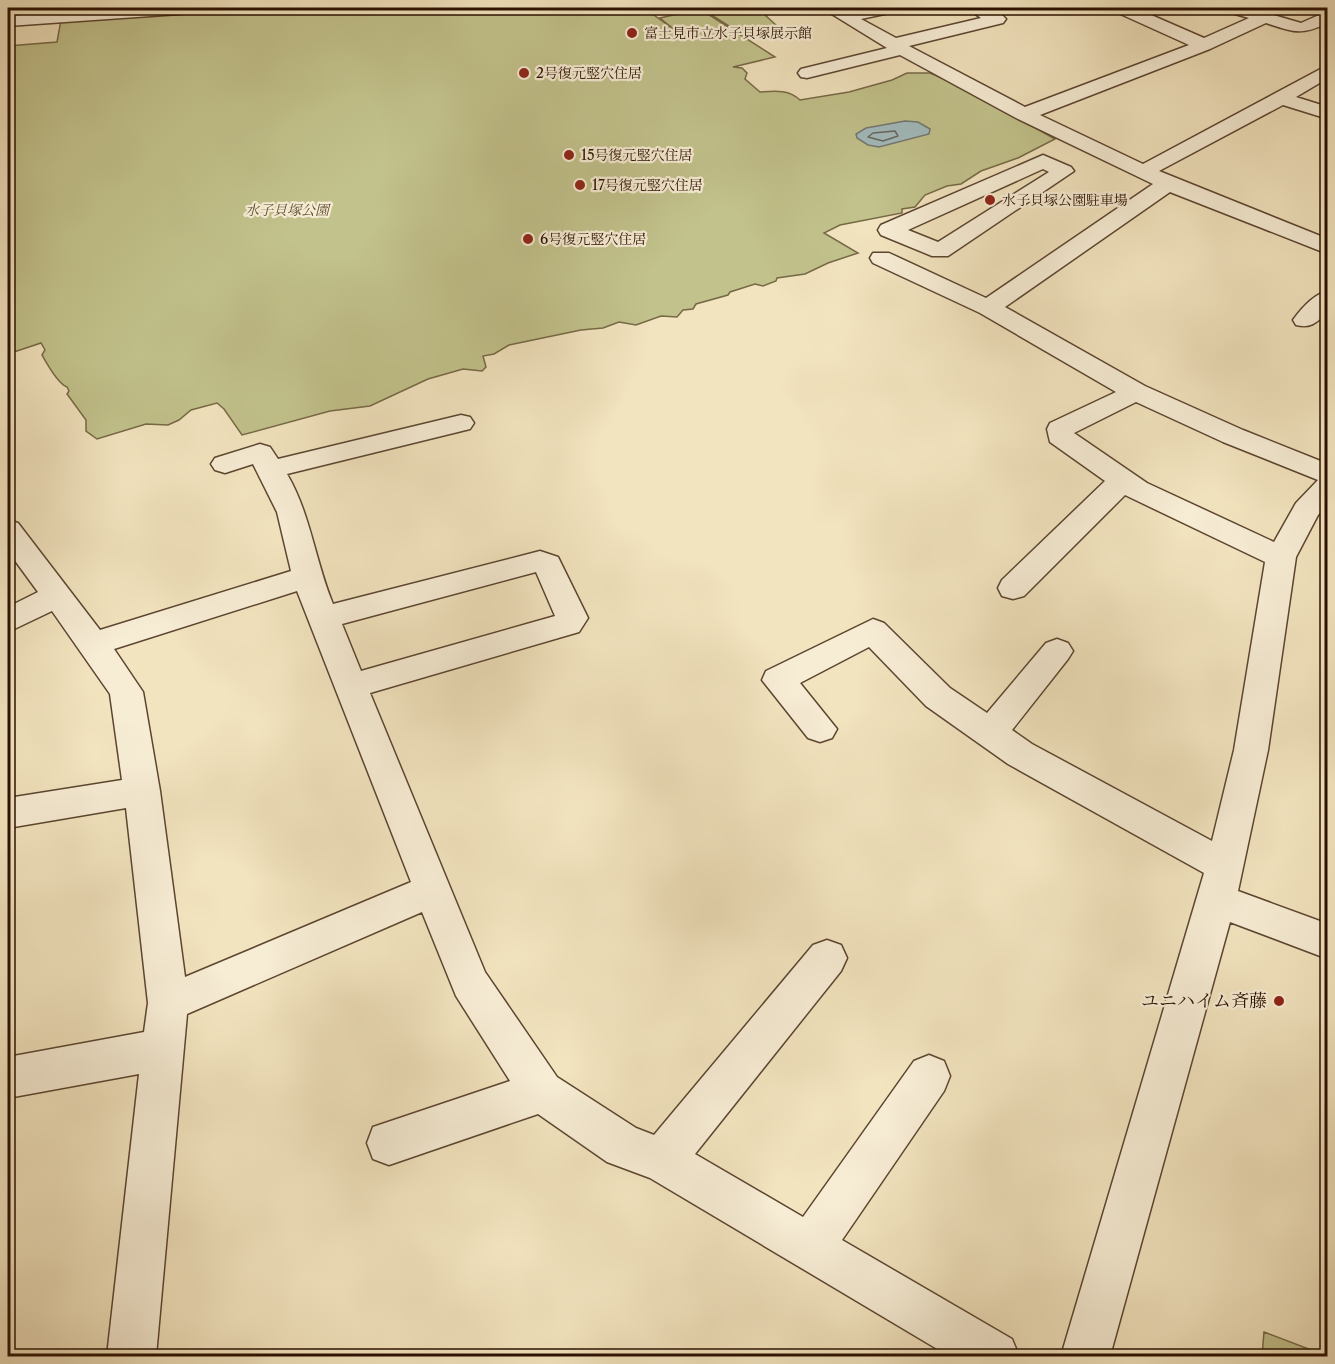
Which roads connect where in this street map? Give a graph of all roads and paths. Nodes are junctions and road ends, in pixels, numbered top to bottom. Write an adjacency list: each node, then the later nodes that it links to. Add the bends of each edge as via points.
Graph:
1 (194, 8): 9 (street)
2 (888, 8): 6 (street)
3 (975, 8): 11 (street, via 998,19)
4 (1122, 8): 10 (street)
5 (1234, 8): 8 (street)
6 (838, 12): 11 (street)
7 (1328, 16): 8 (street, via 1303,28)
8 (1263, 18): 10 (street)
9 (8, 21)
10 (1204, 45): 16 (street)
11 (898, 46): 13 (street); 16 (street)
12 (1328, 70): 14 (street)
13 (807, 73)
14 (1281, 98): 15 (street); 19 (street)
15 (1328, 113)
16 (1024, 114): 17 (street)
17 (1093, 148): 18 (street); 19 (street)
18 (1052, 165): 21 (street, via 1064,171 940,251); 21 (street, via 1043,160 889,230)
19 (1143, 172): 20 (street)
20 (1169, 183): 22 (street); 24 (street)
21 (912, 239): 24 (street, via 881,258)
22 (1322, 239)
23 (1328, 298): 25 (street)
24 (988, 308): 26 (street)
25 (1305, 320)
26 (1136, 392): 30 (street); 31 (street, via 1060,429 1060,436)
27 (461, 423): 29 (street)
28 (225, 464): 29 (street, via 260,453)
29 (272, 470): 35 (street, via 306,560)
30 (1328, 474)
31 (1122, 480): 34 (street); 36 (street)
32 (1328, 487): 34 (street, via 1306,510)
33 (8, 530): 37 (street)
34 (1281, 558): 47 (street, via 1251,750)
35 (307, 577): 38 (street); 40 (street)
36 (1012, 588)
37 (57, 595): 39 (street); 40 (street)
38 (325, 617): 42 (street); 42 (street, via 540,561 547,564 572,618 568,624)
39 (8, 621)
40 (93, 644): 45 (street, via 126,692)
41 (1057, 651): 44 (street)
42 (351, 686): 48 (street)
43 (820, 729): 44 (street, via 778,680 873,631 938,697)
44 (990, 733): 47 (street)
45 (142, 791): 46 (street); 51 (street)
46 (8, 813)
47 (1221, 883): 49 (street); 61 (street)
48 (434, 890): 51 (street); 55 (street, via 470,983)
49 (1328, 942)
50 (827, 958): 57 (street)
51 (168, 1004): 52 (street)
52 (164, 1049): 54 (street); 59 (street)
53 (929, 1076): 58 (street)
54 (8, 1077)
55 (542, 1092): 56 (street); 57 (street, via 622,1146)
56 (389, 1143)
57 (662, 1160): 58 (street)
58 (811, 1245): 60 (street)
59 (132, 1356)
60 (995, 1356)
61 (1086, 1356)

